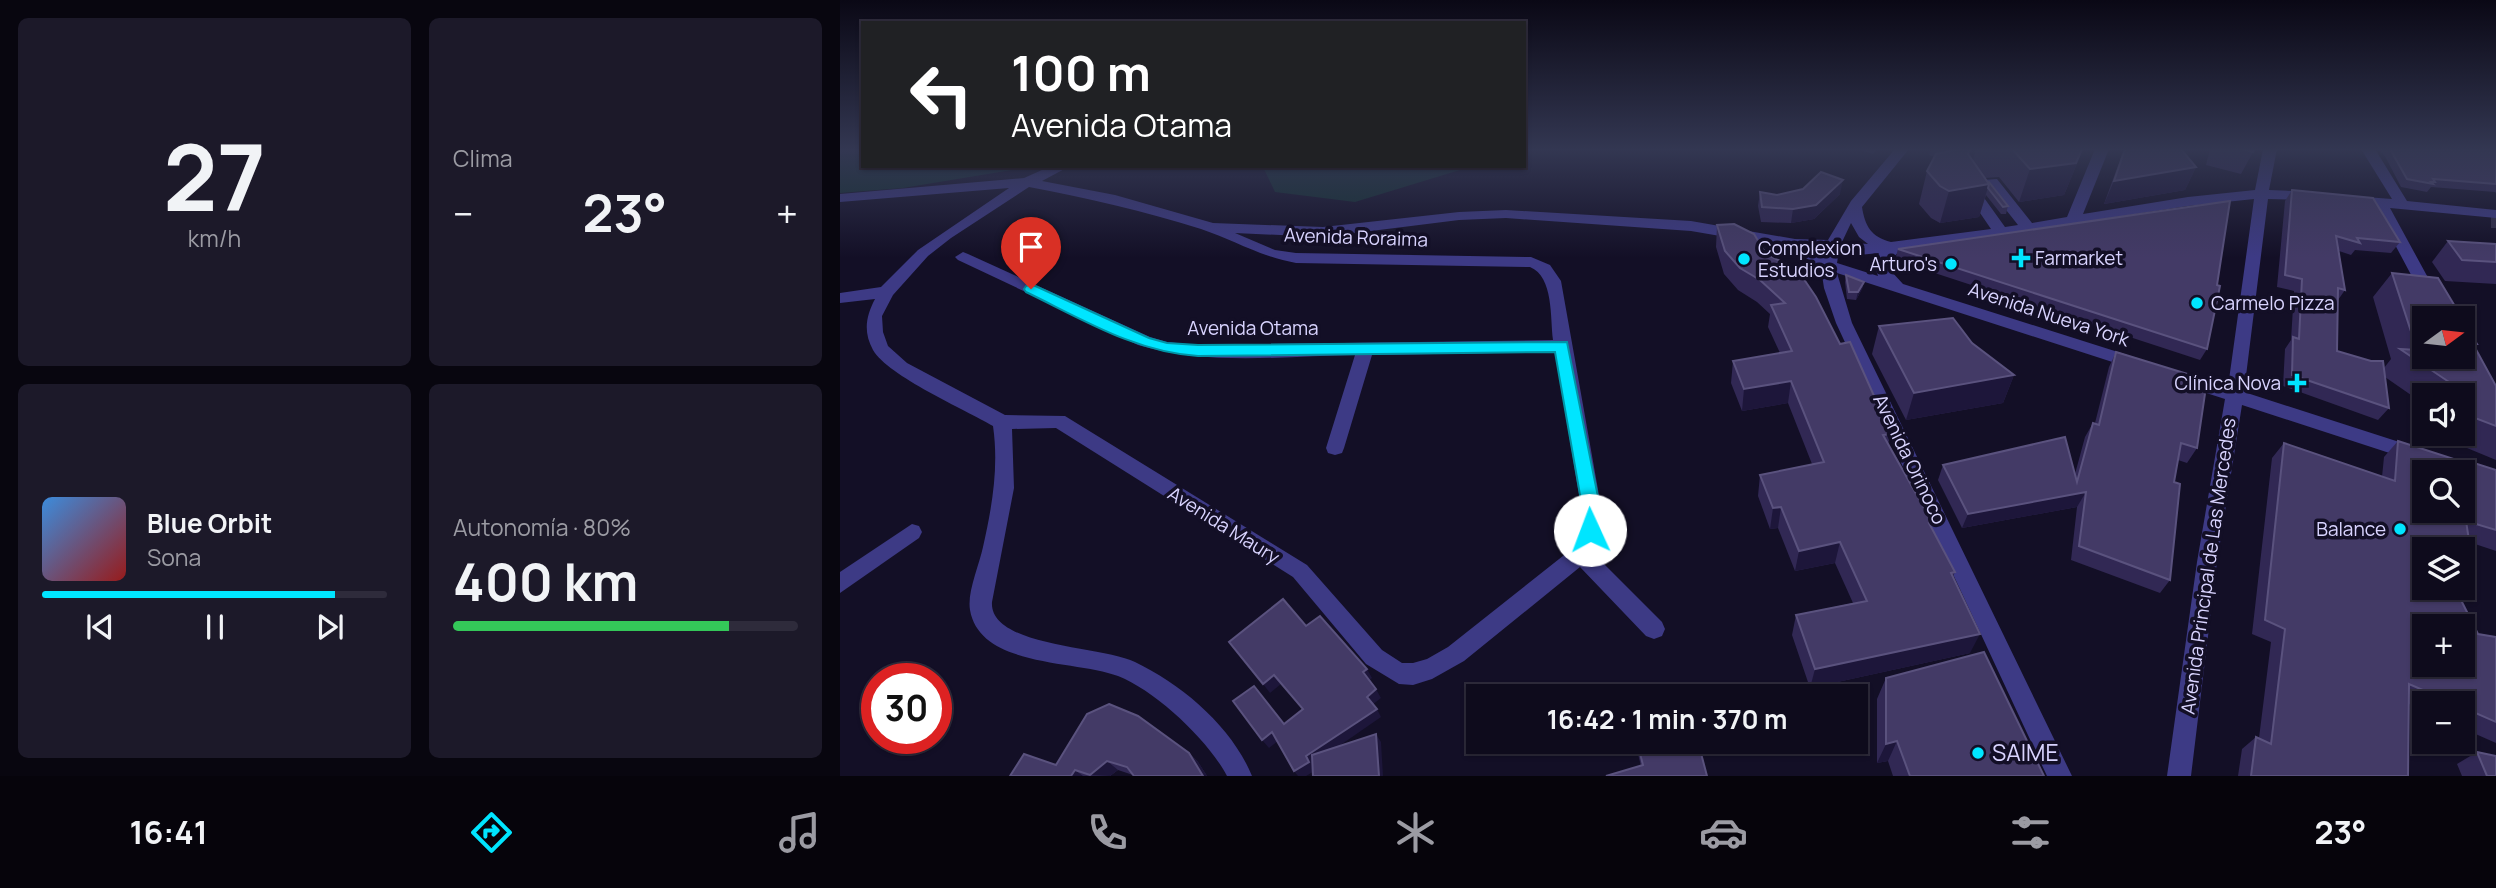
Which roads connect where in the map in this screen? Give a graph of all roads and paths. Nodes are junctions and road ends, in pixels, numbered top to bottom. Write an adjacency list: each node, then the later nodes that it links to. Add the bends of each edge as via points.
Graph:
1 (989, 185): 11 (street, Avenida Roraima)
2 (1022, 185): 25 (street, via 938,241)
3 (1044, 185): 18 (street, Avenida Roraima, via 1115,199)
4 (1873, 185): 14 (street)
5 (1968, 185): 20 (street)
6 (1994, 185): 19 (street)
7 (2087, 185): 17 (street)
8 (2263, 185): 10 (street, Avenida Principal de Las Mercedes)
9 (2390, 185): 13 (street)
10 (2262, 192): 12 (street); 17 (street); 30 (street, Avenida Principal de Las Mercedes)
11 (840, 198)
12 (2380, 202): 13 (street); 27 (street)
13 (2402, 205): 16 (street)
14 (1855, 207): 21 (street, via 1858,227 1867,238); 22 (street)
15 (2007, 213): 19 (street)
16 (2496, 214)
17 (2073, 221): 19 (street)
18 (1209, 227): 22 (street, via 1323,232 1506,214 1691,226 1795,244); 28 (street, Avenida Roraima, via 1272,254 1296,258 1540,265 1553,281)
19 (2023, 228): 20 (street)
20 (2000, 232): 21 (street)
21 (1896, 247): 22 (street); 24 (street, via 1881,261 1884,273)
22 (1830, 255): 24 (street, Avenida Nueva York); 39 (street, Avenida Orinoco, via 1832,292 1844,323)
23 (963, 257): 29 (street, Avenida Otama, via 1167,348)
24 (1898, 287): 30 (street, Avenida Nueva York)
25 (886, 292): 26 (street); 31 (street, Avenida Maury, via 874,316 881,348 901,367)
26 (840, 298)
27 (2436, 306)
28 (1562, 346): 29 (street, Avenida Otama); 35 (street, Avenida Roraima, via 1592,512)
29 (1366, 348): 32 (street)
30 (2235, 395): 33 (street, Avenida Nueva York); 40 (street, Avenida Principal de Las Mercedes)
31 (1002, 422): 35 (street, Avenida Maury, via 1059,421 1300,571 1374,657 1399,673 1432,668 1456,654); 38 (street, via 1008,456 982,596 981,612 988,626 1019,646 1100,660 1146,680 1217,738)
32 (1335, 448)
33 (2430, 459)
34 (912, 532): 36 (street)
35 (1580, 554): 37 (street)
36 (840, 584)
37 (1654, 629)
38 (1240, 776)
39 (2060, 776)
40 (2179, 776)

